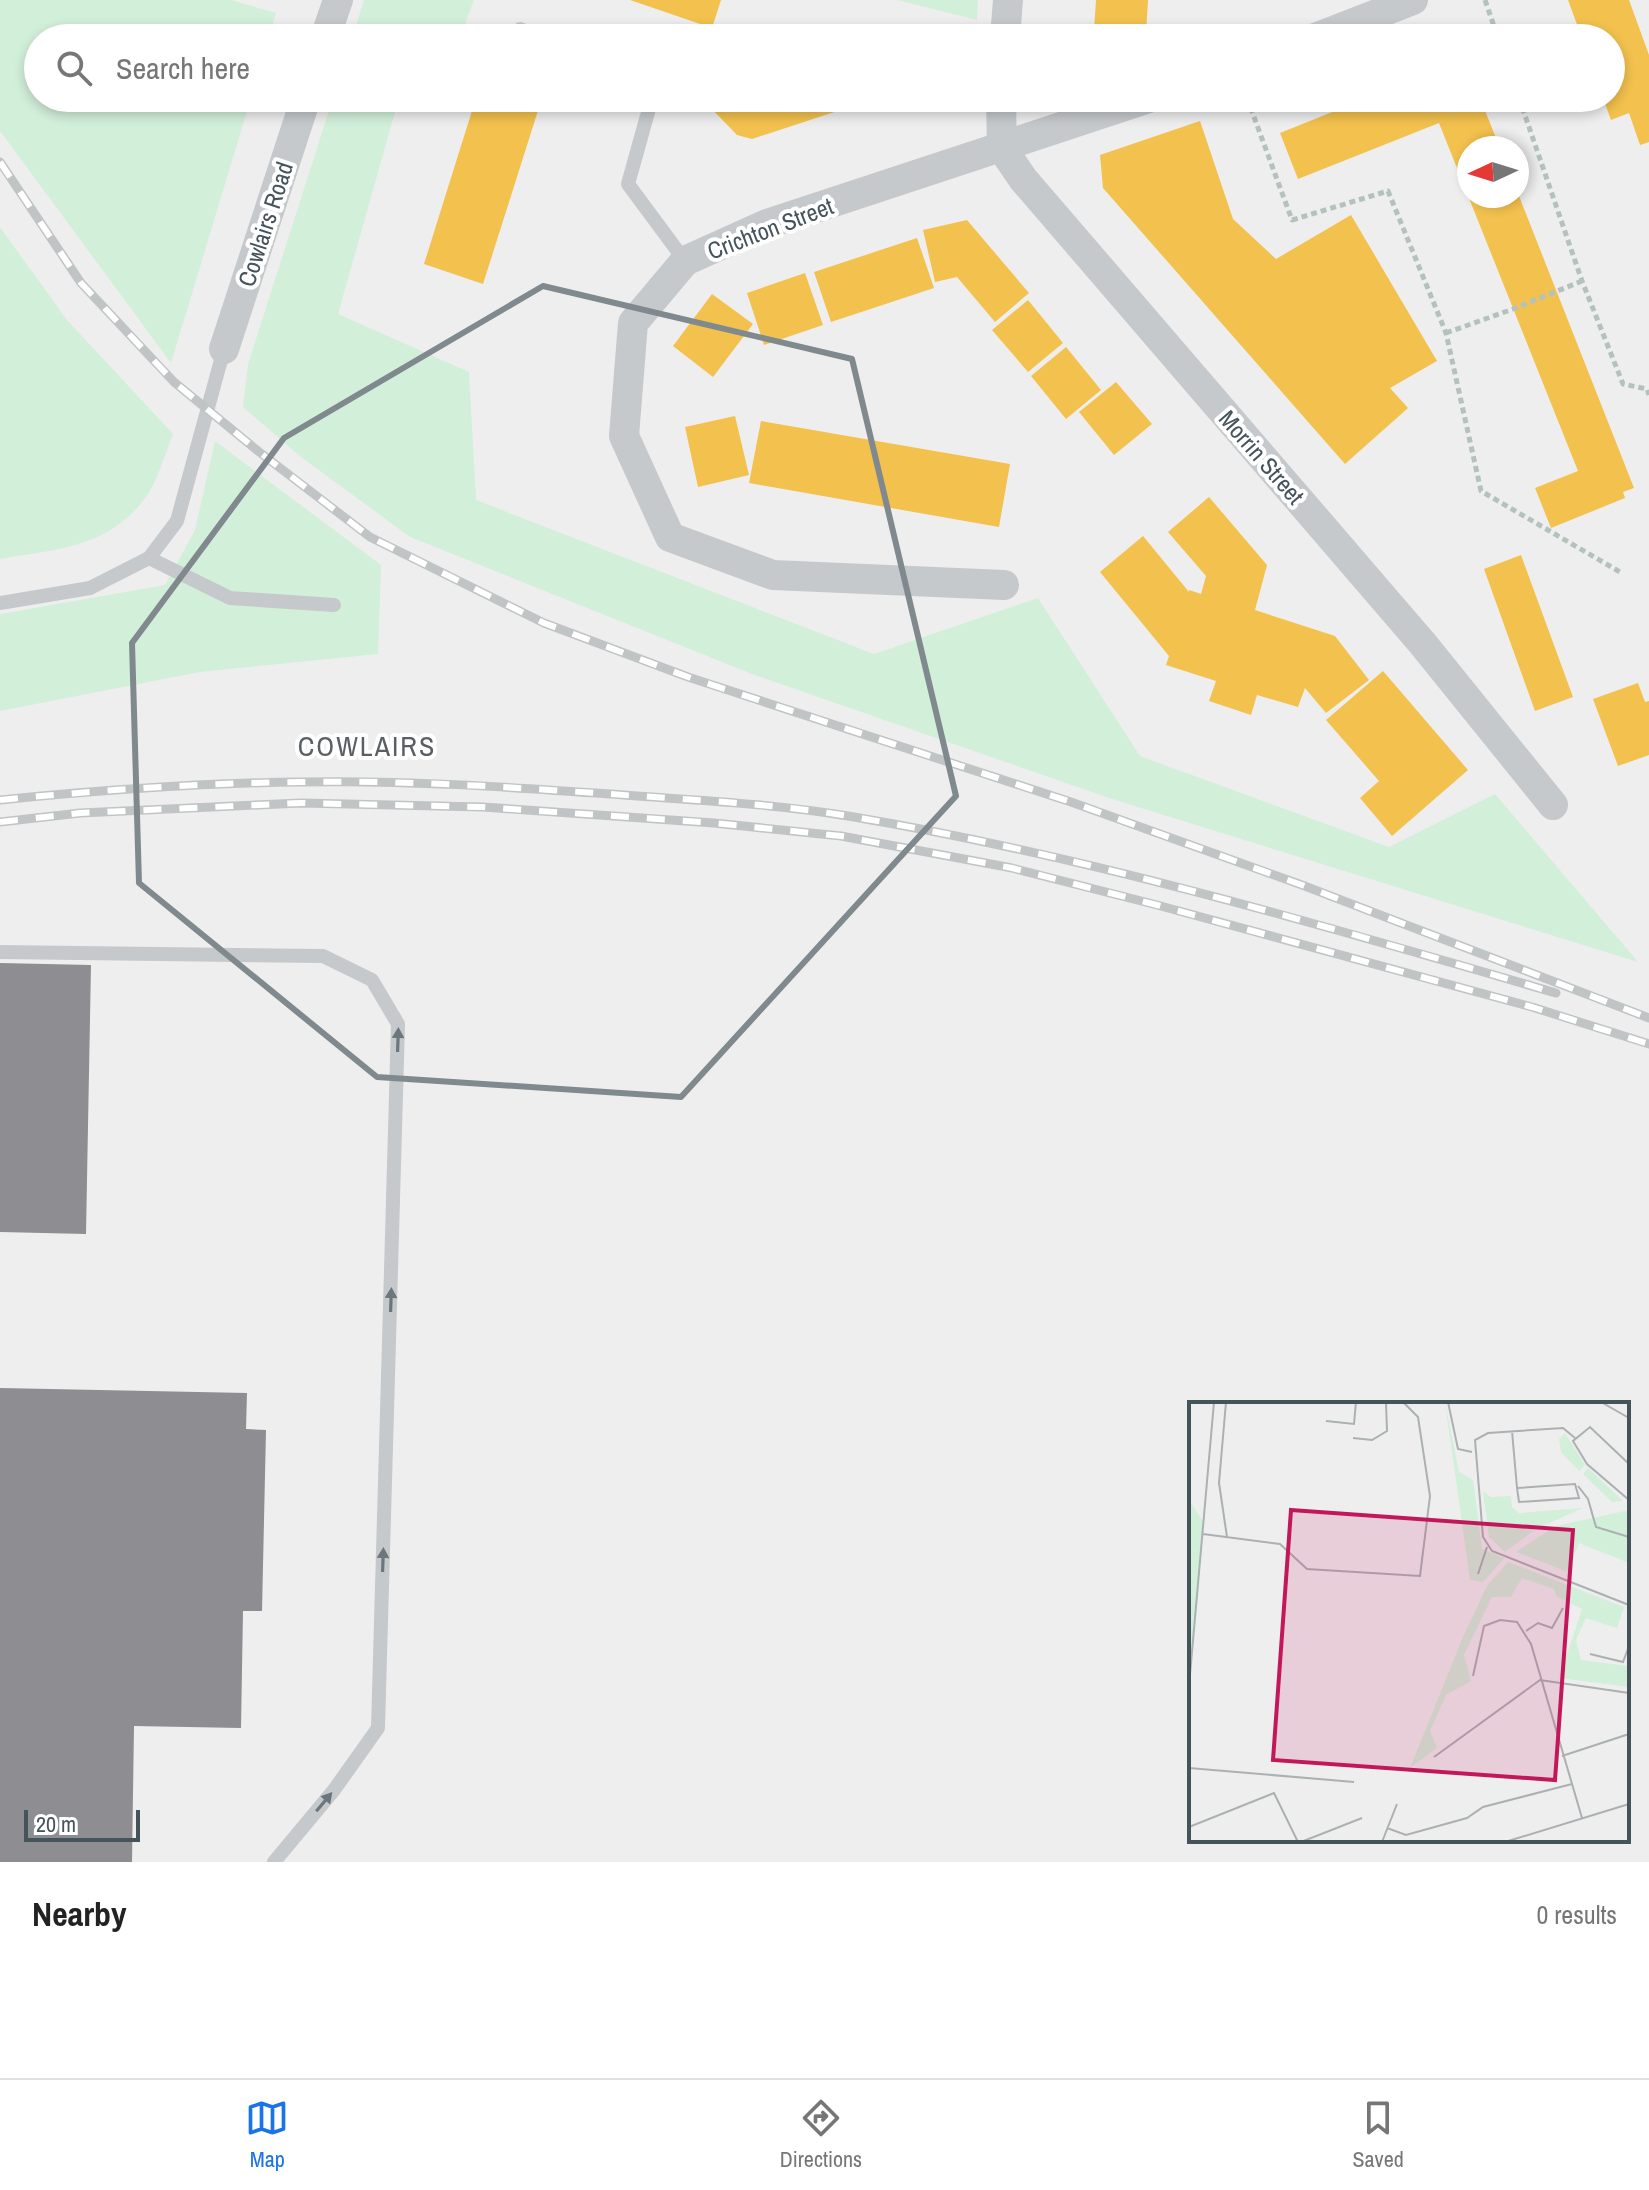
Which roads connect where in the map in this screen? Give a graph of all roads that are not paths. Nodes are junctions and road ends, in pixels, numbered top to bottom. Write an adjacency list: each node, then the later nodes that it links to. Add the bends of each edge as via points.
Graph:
1 (338, 0): 4 (street)
2 (1008, 0): 5 (street)
3 (1413, 0): 6 (street)
4 (330, 24)
5 (1006, 24)
6 (1351, 24)
7 (301, 112): 13 (street, Cowlairs Road)
8 (648, 112): 12 (lane, via 628,184)
9 (1001, 112): 11 (street)
10 (1108, 112): 11 (street, Crichton Street)
11 (1002, 148): 12 (street, Crichton Street, via 767,224); 18 (street, Morrin Street)
12 (685, 261): 15 (street, Crichton Street, via 633,323 624,436 670,537 773,575)
13 (224, 349): 14 (lane, via 177,521)
14 (149, 558): 16 (lane, via 90,588); 17 (lane, via 230,598)
15 (1004, 585)
16 (0, 603)
17 (334, 605)
18 (1553, 805)
19 (0, 952): 20 (lane, one-way to 19, via 378,1728 398,1024 372,980 323,956)
20 (274, 1862)

